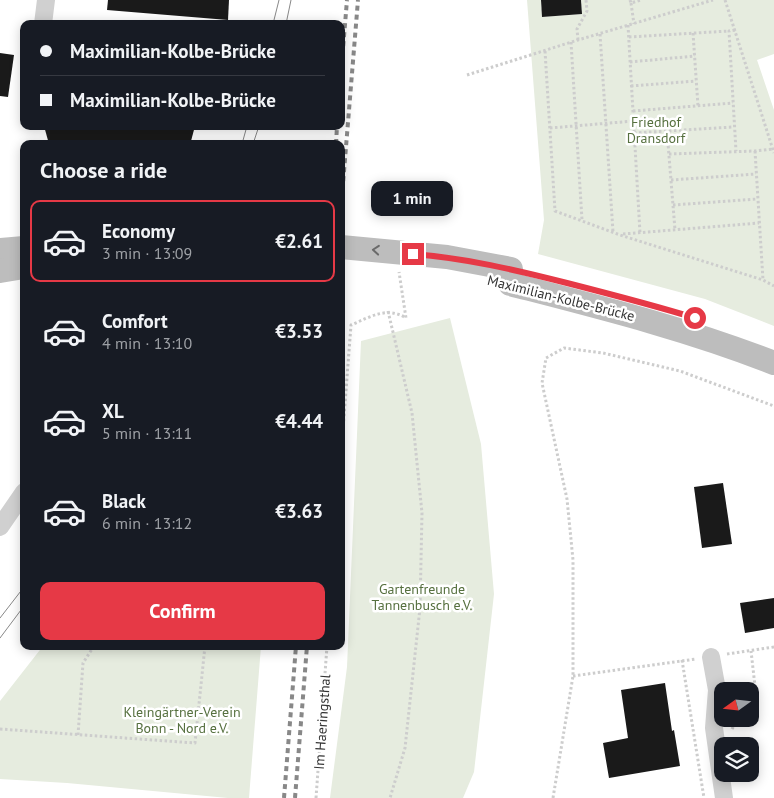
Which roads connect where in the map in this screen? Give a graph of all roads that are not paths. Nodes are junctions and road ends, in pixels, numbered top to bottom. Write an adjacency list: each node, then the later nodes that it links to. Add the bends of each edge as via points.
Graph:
1 (46, 0): 2 (street)
2 (44, 20)
3 (345, 247): 9 (street, Maximilian-Kolbe-Brücke, one-way to 3, bridge, via 447,257)
4 (20, 248): 5 (street)
5 (0, 250)
6 (345, 263): 9 (street, Maximilian-Kolbe-Brücke)
7 (20, 268): 8 (street)
8 (0, 271)
9 (511, 277): 10 (street, Maximilian-Kolbe-Brücke, via 653,306); 11 (street, Maximilian-Kolbe-Brücke)
10 (774, 346)
11 (774, 363)
12 (20, 498): 13 (street)
13 (0, 527)
14 (711, 656): 15 (street, via 717,690 714,728)
15 (724, 798)

